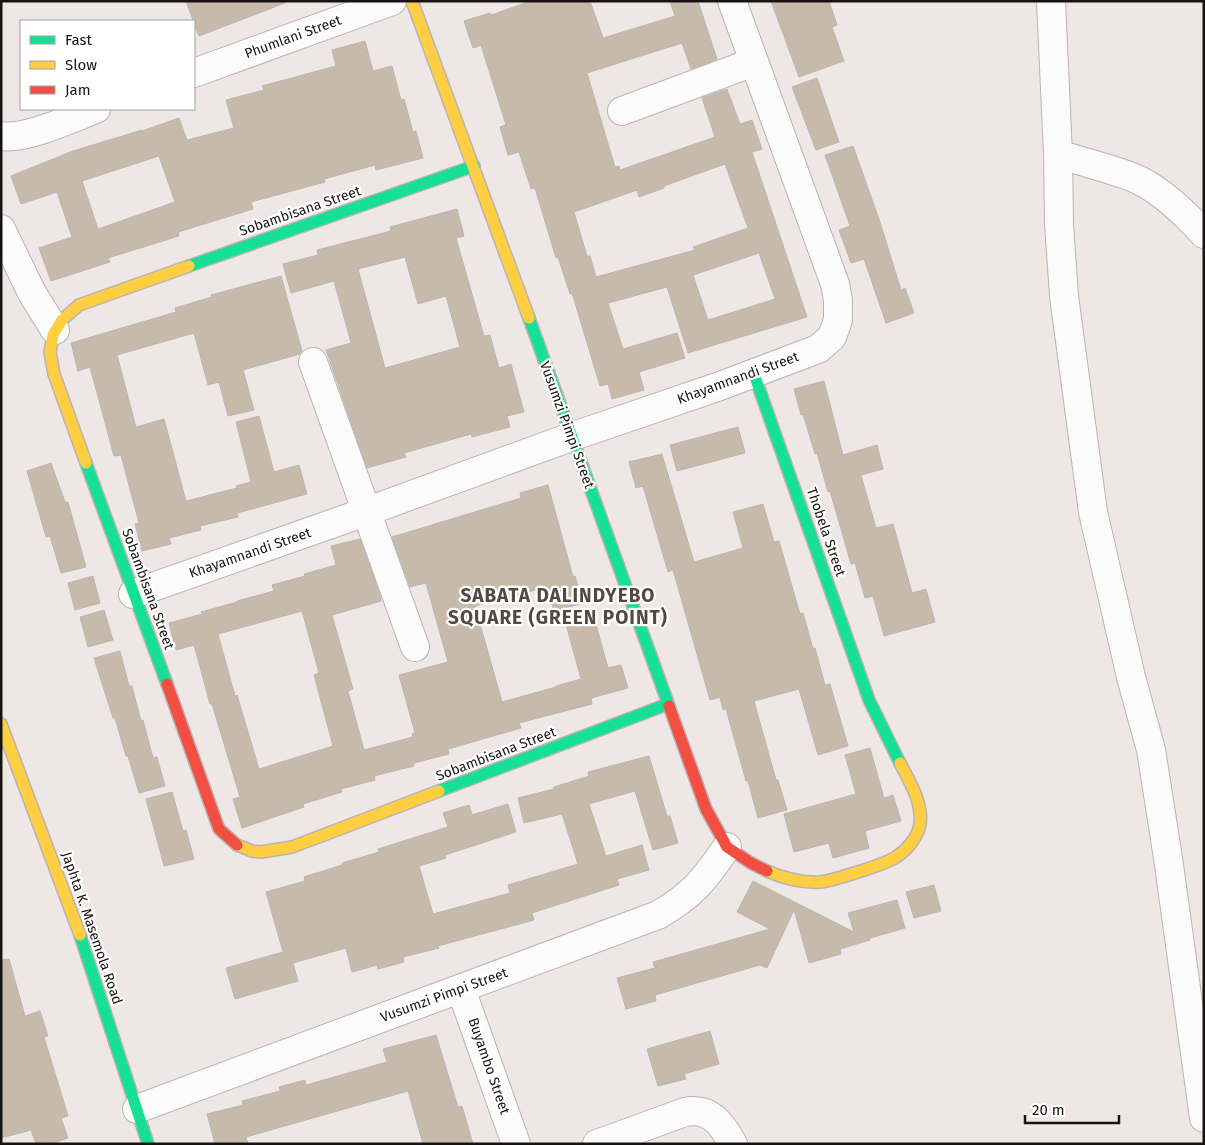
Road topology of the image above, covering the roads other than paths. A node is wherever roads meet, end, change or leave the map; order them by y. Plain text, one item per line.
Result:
1 (392, 1) edge
2 (412, 1) edge
3 (732, 1) edge
4 (1051, 1) edge
5 (754, 62) junction
6 (195, 73) edge
7 (93, 110) edge
8 (622, 111) dead end
9 (1, 136) edge
10 (1058, 154) junction
11 (474, 166) junction
12 (1, 228) edge
13 (1204, 234) edge
14 (55, 330) junction
15 (313, 362) dead end
16 (754, 374) junction
17 (571, 437) junction
18 (368, 512) junction
19 (133, 594) junction
20 (415, 647) dead end
21 (668, 704) junction
22 (1, 724) edge
23 (727, 847) junction
24 (895, 858) joint
25 (462, 989) junction
26 (137, 1109) junction
27 (1204, 1118) edge
28 (148, 1144) edge
29 (516, 1144) edge
30 (597, 1144) edge
31 (732, 1144) edge

1 - 6 street, Phumlani Street
2 - 11 street, Vusumzi Pimpi Street
3 - 5 street, Khayamnandi Street
4 - 10 street
5 - 8 street
5 - 16 street, Khayamnandi Street
7 - 9 street
10 - 13 street
10 - 27 street
11 - 14 street, Sobambisana Street
11 - 17 street, Vusumzi Pimpi Street
12 - 14 street
14 - 19 street, Sobambisana Street
15 - 18 street
16 - 17 street, Khayamnandi Street
16 - 24 street, Thobela Street
17 - 18 street, Khayamnandi Street
17 - 21 street, Vusumzi Pimpi Street
18 - 19 street, Khayamnandi Street
18 - 20 street
19 - 21 street, Sobambisana Street
21 - 23 street, Vusumzi Pimpi Street
22 - 26 street, Japhta K. Masemola Road
23 - 24 street, Vusumzi Pimpi Street
23 - 25 street, Vusumzi Pimpi Street
25 - 26 street, Vusumzi Pimpi Street
25 - 29 street, Buyambo Street
26 - 28 street, Japhta K. Masemola Road
30 - 31 street

